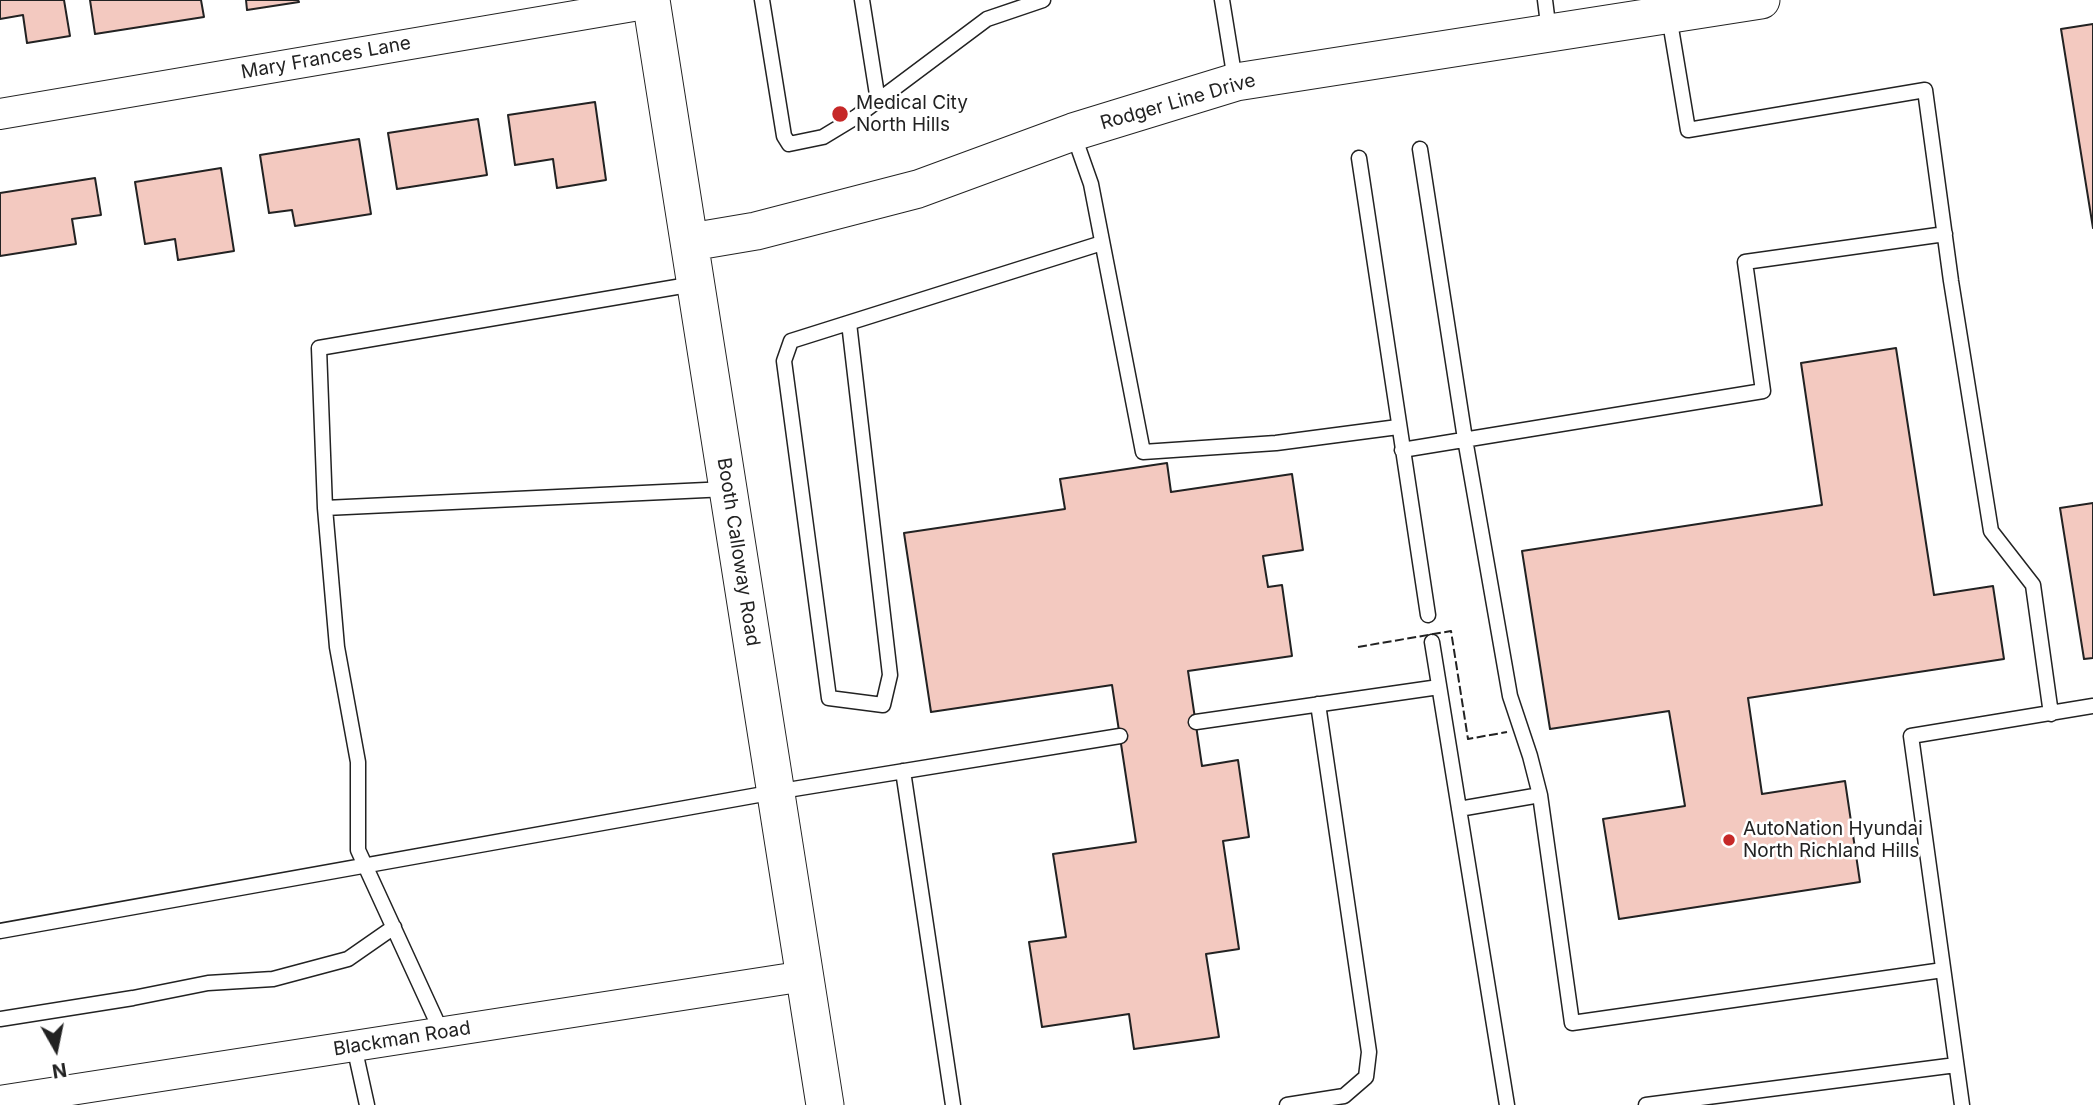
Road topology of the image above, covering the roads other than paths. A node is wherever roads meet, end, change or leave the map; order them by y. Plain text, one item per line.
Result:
1 (762, 0) edge
2 (862, 0) edge
3 (1043, 0) edge
4 (1222, 0) edge
5 (1761, 0) edge
6 (651, 1) edge
7 (1668, 14) junction
8 (1547, 17) edge
9 (1236, 82) junction
10 (878, 101) junction
11 (0, 114) edge
12 (1073, 132) junction
13 (1420, 149) dead end
14 (1359, 158) dead end
15 (1945, 234) junction
16 (691, 242) junction
17 (1102, 243) junction
18 (696, 284) junction
19 (849, 323) junction
20 (1398, 426) junction
21 (1465, 439) junction
22 (1402, 450) junction
23 (728, 489) junction
24 (326, 508) junction
25 (1428, 615) dead end
26 (1432, 642) dead end
27 (1439, 687) junction
28 (1318, 704) junction
29 (2093, 706) edge
30 (2050, 713) junction
31 (1196, 722) dead end
32 (1120, 736) dead end
33 (903, 771) junction
34 (775, 792) junction
35 (1540, 796) junction
36 (1459, 809) junction
37 (365, 866) junction
38 (394, 927) junction
39 (0, 931) edge
40 (1943, 970) junction
41 (805, 976) junction
42 (0, 1019) edge
43 (442, 1033) junction
44 (354, 1046) junction
45 (1956, 1065) junction
46 (0, 1101) edge
47 (367, 1105) edge
48 (825, 1105) edge
49 (953, 1105) edge
50 (1287, 1105) edge
51 (1507, 1105) edge
52 (1646, 1105) edge
53 (1962, 1105) edge

1 - 10 lane
2 - 10 lane
3 - 10 lane
4 - 9 lane
5 - 7 street, Rodger Line Drive
6 - 11 street, Mary Frances Lane
6 - 16 street, Booth Calloway Road
7 - 8 street, Rodger Line Drive
7 - 15 lane
8 - 9 street, Rodger Line Drive
9 - 12 street, Rodger Line Drive
12 - 16 street, Rodger Line Drive
12 - 17 lane
13 - 21 lane
14 - 20 lane
15 - 21 lane
15 - 30 lane
16 - 18 street, Booth Calloway Road
17 - 19 lane
17 - 20 lane
18 - 23 street, Booth Calloway Road
18 - 24 lane
19 - 19 lane
20 - 22 lane
21 - 22 lane
21 - 35 lane
22 - 25 lane
23 - 24 lane
23 - 34 street, Booth Calloway Road
24 - 37 lane
26 - 27 lane
27 - 28 lane
27 - 36 lane
28 - 31 lane
28 - 50 lane
29 - 30 lane
30 - 40 lane
32 - 33 lane
33 - 34 lane
33 - 49 lane
34 - 37 lane
34 - 41 street, Booth Calloway Road
35 - 36 lane
35 - 40 lane
36 - 51 lane
37 - 38 lane
37 - 39 lane
38 - 42 lane
38 - 43 lane
40 - 45 lane
41 - 43 street, Blackman Road
41 - 48 street, Booth Calloway Road
43 - 44 street, Blackman Road
44 - 46 street, Blackman Road
44 - 47 lane
45 - 52 lane
45 - 53 lane

